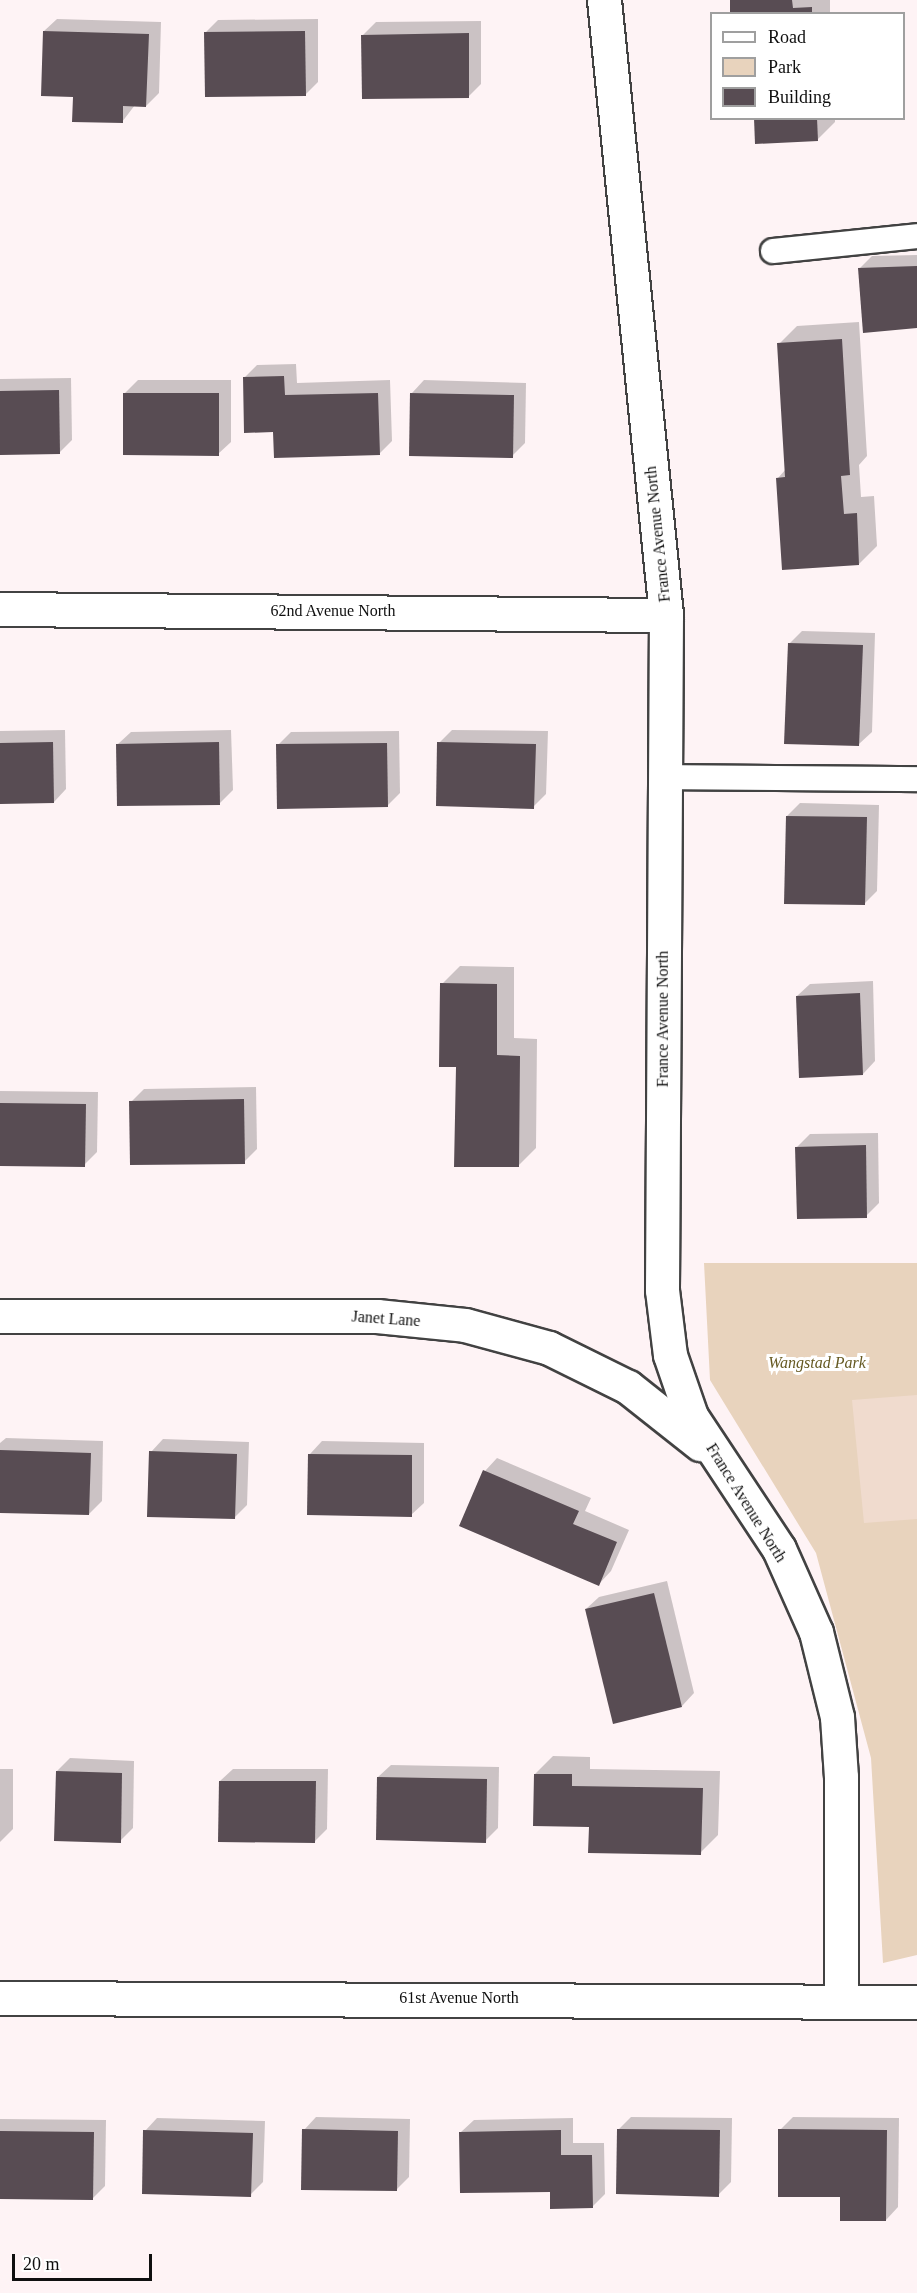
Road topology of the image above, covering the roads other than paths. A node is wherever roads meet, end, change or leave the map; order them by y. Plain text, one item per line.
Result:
1 (604, 0) edge
2 (917, 236) edge
3 (773, 251) dead end
4 (0, 609) edge
5 (666, 615) junction
6 (665, 777) junction
7 (917, 779) edge
8 (0, 1316) edge
9 (728, 1473) junction
10 (0, 1998) edge
11 (841, 2000) junction
12 (917, 2002) edge

1 - 5 street, France Avenue North
2 - 3 lane
4 - 5 street, 62nd Avenue North
5 - 6 street, France Avenue North
6 - 7 lane
6 - 9 street, France Avenue North
8 - 9 street, Janet Lane
9 - 11 street, France Avenue North
10 - 11 street, 61st Avenue North
11 - 12 street, 61st Avenue North

